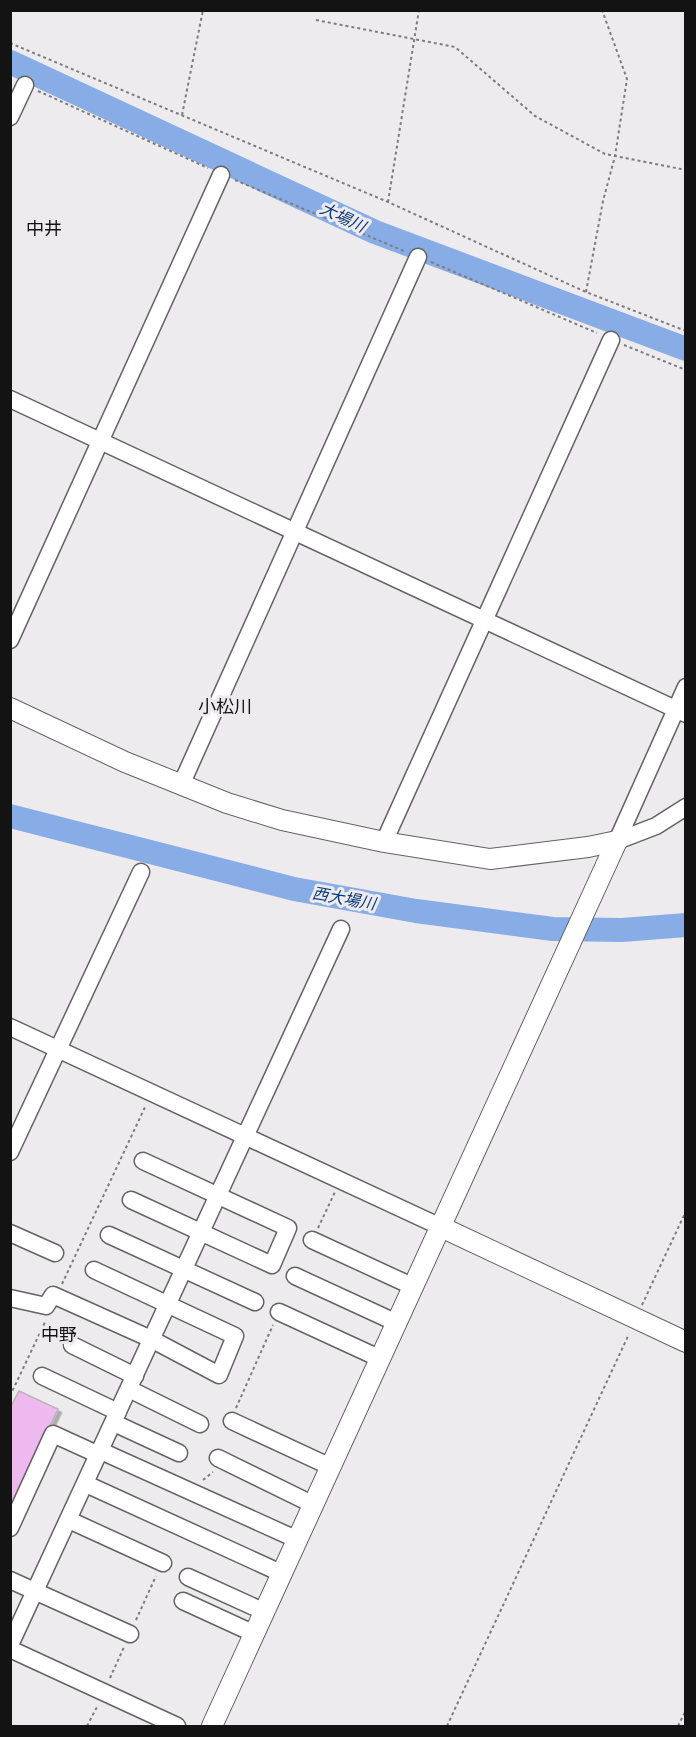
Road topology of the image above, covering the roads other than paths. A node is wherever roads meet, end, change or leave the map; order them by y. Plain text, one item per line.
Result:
1 (25, 85) road end
2 (10, 117) edge
3 (221, 175) road end
4 (418, 257) road end
5 (611, 339) road end
6 (10, 399) edge
7 (102, 441) junction
8 (296, 531) junction
9 (484, 621) junction
10 (10, 640) edge
11 (686, 687) edge
12 (10, 708) edge
13 (680, 712) edge
14 (181, 785) junction
15 (686, 807) edge
16 (618, 841) junction
17 (384, 842) junction
18 (141, 872) dead end
19 (341, 929) dead end
20 (10, 1027) edge
21 (59, 1049) junction
22 (246, 1136) junction
23 (11, 1148) edge
24 (143, 1161) dead end
25 (218, 1195) junction
26 (130, 1200) dead end
27 (441, 1227) junction
28 (201, 1232) junction
29 (10, 1233) edge
30 (109, 1235) dead end
31 (312, 1240) dead end
32 (55, 1253) dead end
33 (184, 1268) junction
34 (94, 1270) dead end
35 (295, 1276) dead end
36 (414, 1287) junction
37 (10, 1298) edge
38 (255, 1302) dead end
39 (167, 1304) junction
40 (279, 1312) dead end
41 (397, 1323) junction
42 (151, 1340) junction
43 (686, 1342) edge
44 (72, 1345) dead end
45 (381, 1359) junction
46 (42, 1376) dead end
47 (132, 1382) junction
48 (116, 1417) junction
49 (232, 1421) dead end
50 (200, 1424) dead end
51 (100, 1453) junction
52 (179, 1453) dead end
53 (218, 1458) dead end
54 (331, 1467) junction
55 (86, 1484) junction
56 (314, 1505) junction
57 (69, 1520) junction
58 (10, 1528) edge
59 (298, 1540) junction
60 (163, 1563) dead end
61 (283, 1574) junction
62 (188, 1577) dead end
63 (10, 1580) edge
64 (36, 1591) junction
65 (183, 1601) dead end
66 (265, 1612) junction
67 (130, 1634) dead end
68 (255, 1634) junction
69 (10, 1647) edge
70 (177, 1726) edge
71 (212, 1726) edge

1 - 2 street
3 - 7 street
4 - 8 street
5 - 9 street
6 - 7 street
7 - 8 street
7 - 10 street
8 - 9 street
8 - 14 street
9 - 13 street
9 - 17 street
11 - 13 street
12 - 14 street
13 - 16 street
14 - 17 street
15 - 16 street
16 - 17 street
16 - 27 street
18 - 21 street
19 - 22 street
20 - 21 street
21 - 22 street
21 - 23 street
22 - 25 street
22 - 27 street
24 - 25 street
25 - 28 street
25 - 28 street
26 - 28 street
27 - 36 street
27 - 43 street
28 - 33 street
29 - 32 street
30 - 33 street
31 - 36 street
33 - 38 street
33 - 39 street
34 - 39 street
35 - 41 street
36 - 41 street
37 - 42 street
39 - 42 street
39 - 42 street
40 - 45 street
41 - 45 street
42 - 47 street
44 - 47 street
45 - 54 street
46 - 48 street
47 - 48 street
47 - 50 street
48 - 51 street
48 - 52 street
49 - 54 street
51 - 55 street
51 - 58 street
51 - 59 street
53 - 56 street
54 - 56 street
55 - 57 street
55 - 61 street
56 - 59 street
57 - 60 street
57 - 64 street
59 - 61 street
61 - 66 street
62 - 66 street
63 - 64 street
64 - 67 street
64 - 69 street
65 - 68 street
66 - 68 street
68 - 71 street
69 - 70 street

